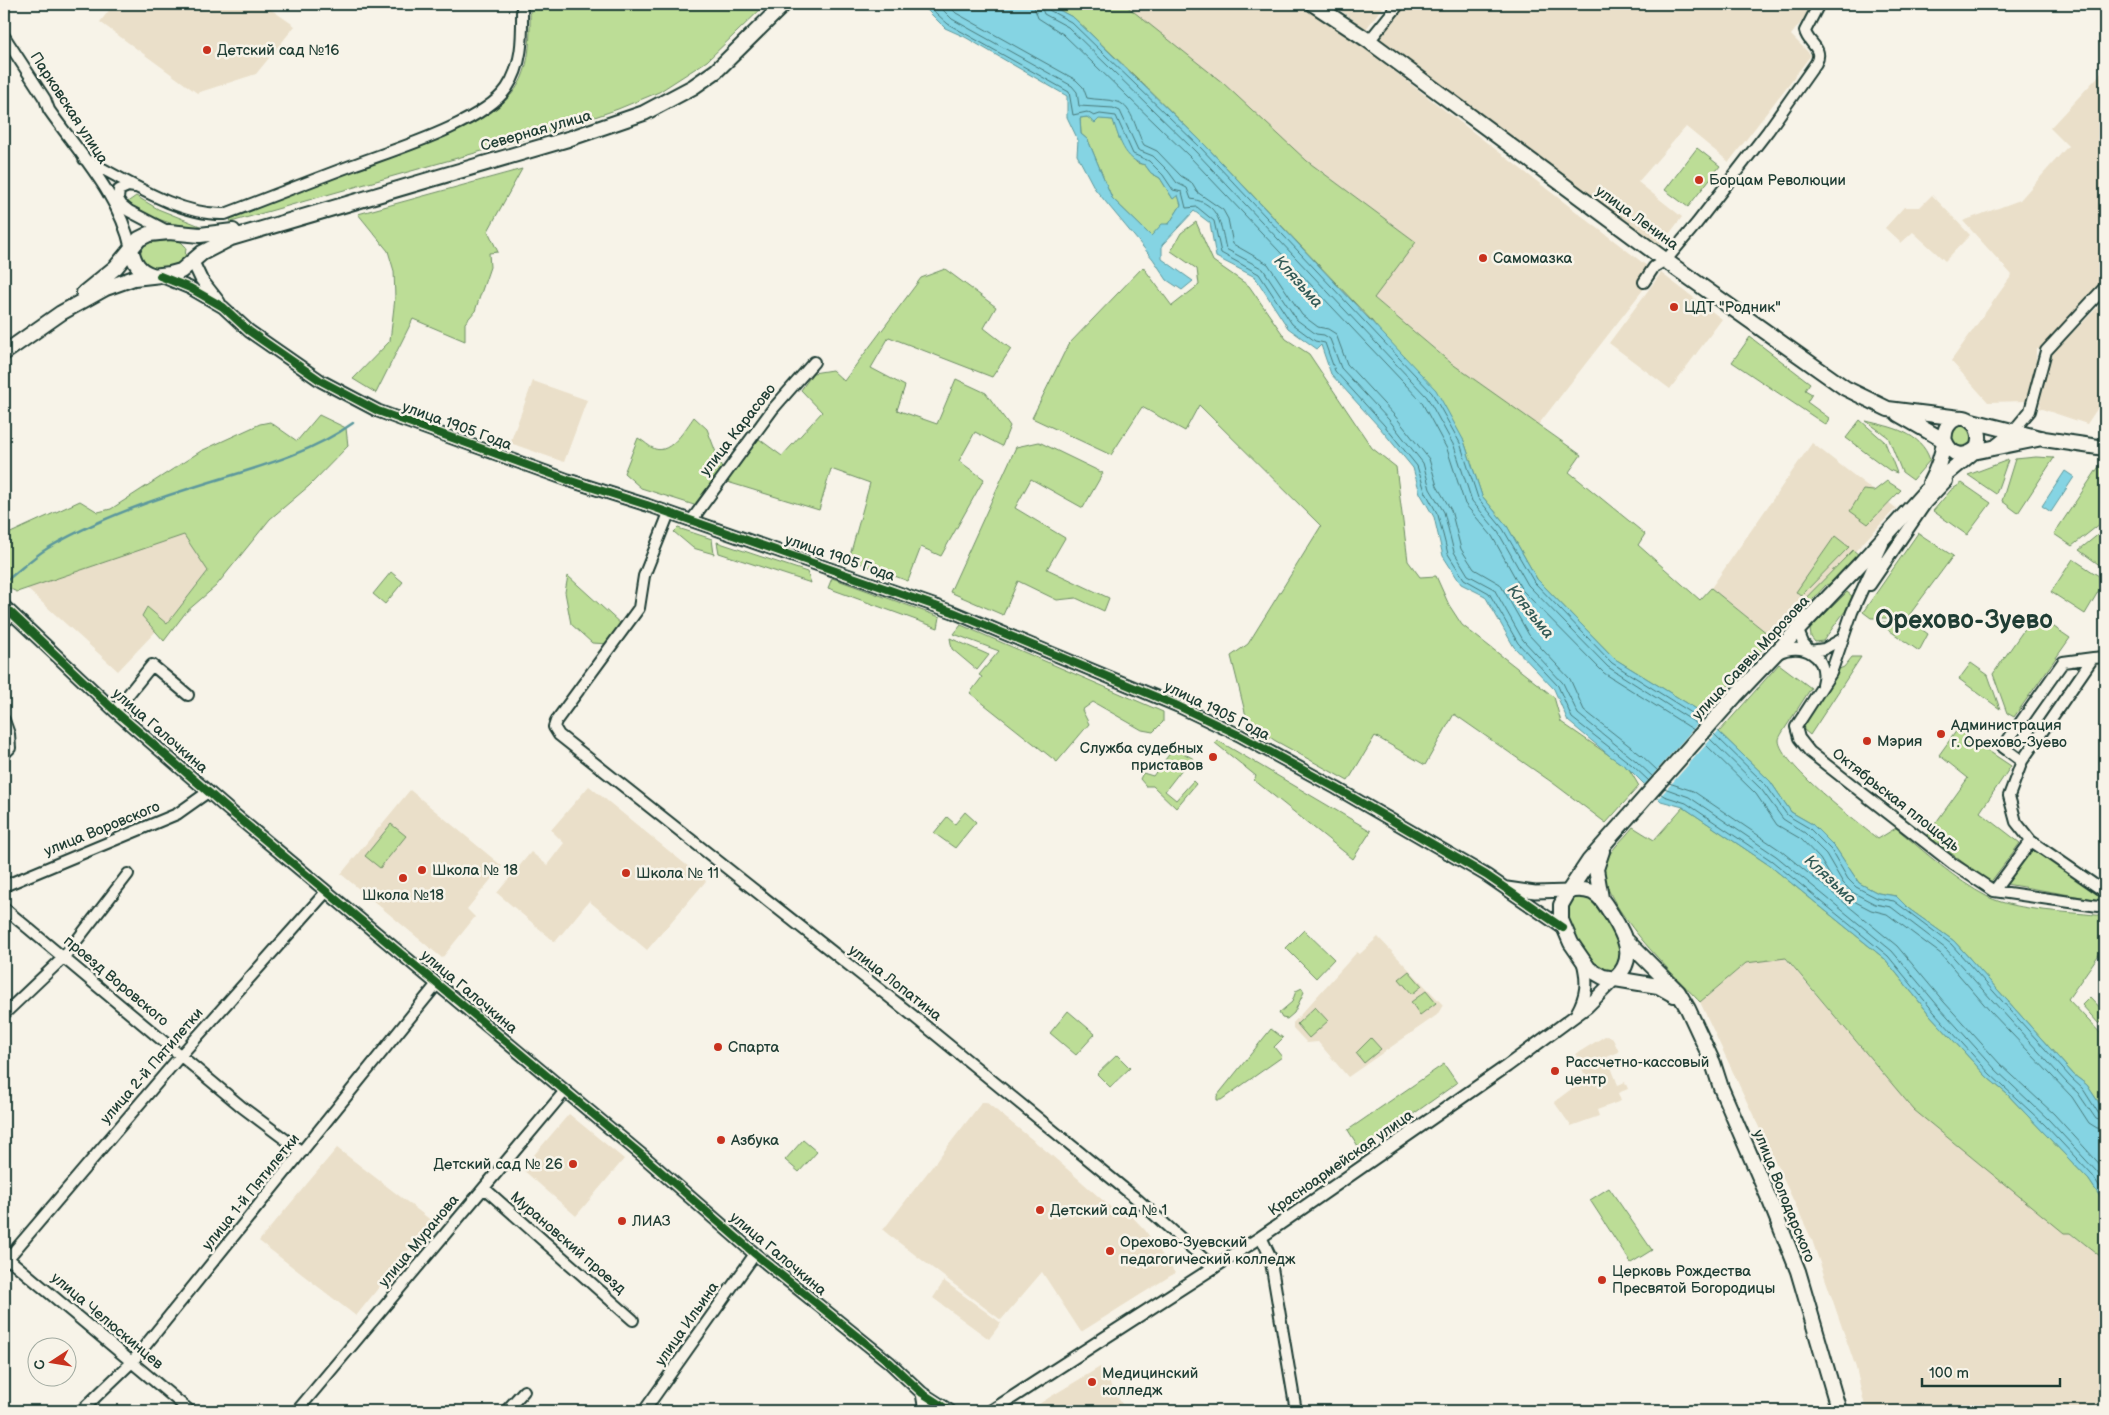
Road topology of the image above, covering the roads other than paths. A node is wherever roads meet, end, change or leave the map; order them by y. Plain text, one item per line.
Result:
1 (522, 4) edge
2 (784, 4) edge
3 (1313, 4) edge
4 (1399, 4) edge
5 (1819, 4) edge
6 (4, 36) edge
7 (1369, 41) junction
8 (84, 159) junction
9 (141, 188) junction
10 (109, 195) junction
11 (121, 204) junction
12 (264, 227) junction
13 (173, 232) junction
14 (212, 247) junction
15 (131, 249) junction
16 (1666, 260) junction
17 (193, 262) junction
18 (156, 275) junction
19 (201, 279) junction
20 (1644, 282) dead end
21 (2105, 287) edge
22 (223, 307) junction
23 (60, 313) junction
24 (4, 353) edge
25 (814, 362) dead end
26 (1888, 408) junction
27 (1966, 420) junction
28 (2014, 430) junction
29 (2042, 438) junction
30 (1944, 441) junction
31 (1992, 448) junction
32 (2105, 448) edge
33 (1972, 452) junction
34 (1929, 494) junction
35 (670, 513) junction
36 (691, 521) junction
37 (1886, 536) junction
38 (1859, 599) junction
39 (4, 606) edge
40 (8, 619) edge
41 (1798, 631) junction
42 (1842, 639) junction
43 (1810, 651) junction
44 (2105, 657) edge
45 (1771, 658) junction
46 (2093, 658) junction
47 (1819, 692) junction
48 (188, 695) dead end
49 (115, 711) junction
50 (4, 720) edge
51 (4, 754) edge
52 (2022, 761) junction
53 (208, 792) junction
54 (2031, 841) junction
55 (1603, 848) junction
56 (128, 874) dead end
57 (4, 886) edge
58 (1505, 887) junction
59 (1569, 891) junction
60 (326, 892) junction
61 (1994, 892) junction
62 (2105, 892) edge
63 (1601, 898) junction
64 (2105, 907) edge
65 (4, 908) edge
66 (1564, 928) junction
67 (1626, 940) junction
68 (64, 956) junction
69 (1583, 962) junction
70 (1616, 978) junction
71 (437, 984) junction
72 (1682, 1000) junction
73 (4, 1014) edge
74 (1576, 1014) junction
75 (181, 1054) junction
76 (565, 1091) junction
77 (302, 1152) junction
78 (484, 1188) junction
79 (1261, 1237) junction
80 (755, 1254) junction
81 (5, 1259) edge
82 (1214, 1268) junction
83 (633, 1320) dead end
84 (132, 1362) junction
85 (524, 1391) dead end
86 (922, 1393) junction
87 (81, 1411) edge
88 (190, 1411) edge
89 (297, 1411) edge
90 (506, 1411) edge
91 (644, 1411) edge
92 (924, 1411) edge
93 (950, 1411) edge
94 (991, 1411) edge
95 (1296, 1411) edge
96 (1839, 1411) edge

1 - 9 street, Северная улица
2 - 12 main road, Северная улица
3 - 7 main road, улица Ленина
4 - 7 street
5 - 16 street
6 - 8 street, Парковская улица
7 - 16 main road, улица Ленина
8 - 9 street, Северная улица
8 - 10 street, Парковская улица
9 - 11 street
10 - 11 street, Парковская улица
10 - 15 street, Парковская улица
11 - 13 street, Парковская улица
12 - 13 main road, Северная улица
12 - 14 main road, Северная улица
13 - 15 main road, Северная улица
13 - 17 main road
14 - 17 main road, Северная улица
14 - 19 street
15 - 18 main road
15 - 23 main road, Северная улица
16 - 20 street
16 - 26 main road, улица Ленина
17 - 18 main road, Северная улица
17 - 19 street, улица 1905 Года
18 - 22 street, улица 1905 Года
18 - 23 main road, Северная улица
19 - 22 street, улица 1905 Года
21 - 28 street
22 - 35 street, улица 1905 Года
23 - 24 main road, Северная улица
25 - 36 street, улица Карасово
26 - 27 main road, улица Ленина
26 - 30 main road
27 - 28 main road, улица Ленина
27 - 30 main road
27 - 33 main road
28 - 29 main road, улица Ленина
28 - 31 street
29 - 31 main road
29 - 32 main road, улица Ленина
30 - 33 main road
30 - 34 main road, улица Саввы Морозова
31 - 33 main road
31 - 34 street
33 - 34 main road, улица Саввы Морозова
34 - 37 main road, улица Саввы Морозова
34 - 38 street
35 - 36 street, улица 1905 Года
35 - 82 street, улица Лопатина
36 - 58 street, улица 1905 Года
37 - 38 street
37 - 41 main road, улица Саввы Морозова
38 - 42 street
39 - 40 street, улица Галочкина
40 - 49 street, улица Галочкина
41 - 43 street
41 - 45 main road, улица Саввы Морозова
42 - 43 street
42 - 47 street
43 - 45 street
43 - 47 street
44 - 46 street
45 - 55 main road, улица Саввы Морозова
46 - 52 street
46 - 52 street
47 - 61 street, Октябрьская площадь
48 - 49 street
49 - 53 street, улица Галочкина
50 - 51 street
52 - 54 street
53 - 57 street, улица Воровского
53 - 60 street, улица Галочкина
54 - 61 street
54 - 62 street
55 - 59 main road, улица Саввы Морозова
55 - 63 main road, улица Саввы Морозова
56 - 68 street
58 - 59 street
58 - 66 street, улица 1905 Года
59 - 63 main road
59 - 66 main road, улица Саввы Морозова
60 - 71 street, улица Галочкина
60 - 75 street, улица 2-й Пятилетки
61 - 64 street
63 - 67 main road, улица Володарского
65 - 68 street, проезд Воровского
66 - 69 main road
67 - 70 main road
67 - 72 main road, улица Володарского
68 - 73 street
68 - 75 street, проезд Воровского
69 - 70 main road
69 - 74 street
70 - 72 main road
70 - 74 street, Красноармейская улица
71 - 76 street, улица Галочкина
71 - 77 street, улица 1-й Пятилетки
72 - 96 main road, улица Володарского
74 - 79 street, Красноармейская улица
75 - 77 street, проезд Воровского
75 - 81 street, улица 2-й Пятилетки
76 - 78 street, улица Муранова
76 - 80 street, улица Галочкина
77 - 84 street, улица 1-й Пятилетки
78 - 83 street, Мурановский проезд
78 - 89 street, улица Муранова
79 - 82 street, Красноармейская улица
79 - 95 street
80 - 86 street, улица Галочкина
80 - 91 street, улица Ильина
81 - 84 street, улица Челюскинцев
82 - 94 street, Красноармейская улица
84 - 87 street, улица 1-й Пятилетки
84 - 88 street, улица Челюскинцев
85 - 90 street
86 - 92 street
86 - 93 street, улица Галочкина

